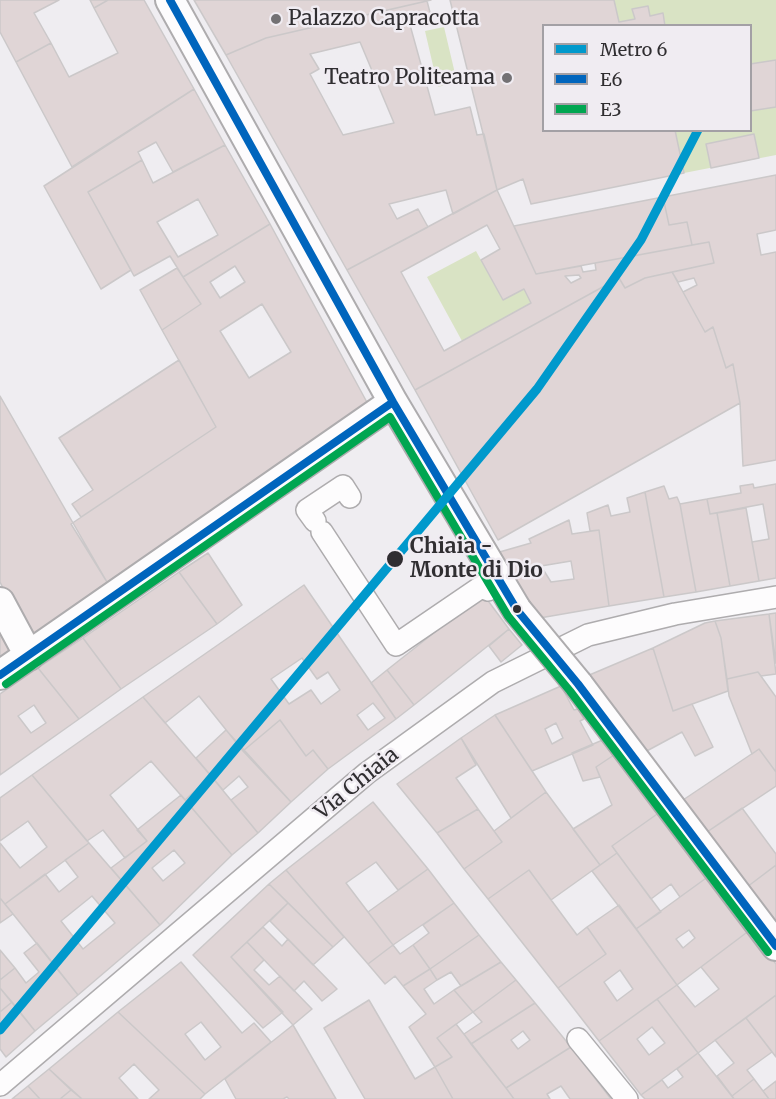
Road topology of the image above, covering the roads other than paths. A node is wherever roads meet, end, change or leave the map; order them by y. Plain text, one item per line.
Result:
1 (170, 0) edge
2 (393, 402) junction
3 (350, 497) dead end
4 (488, 591) dead end
5 (776, 597) edge
6 (0, 602) edge
7 (29, 656) junction
8 (0, 675) edge
9 (776, 946) edge
10 (578, 1039) dead end
11 (0, 1085) edge
12 (627, 1099) edge

1 - 2 street
2 - 7 street
2 - 9 street, bridge
3 - 4 street
5 - 11 street, Via Chiaia
6 - 7 street
7 - 8 street
10 - 12 street

